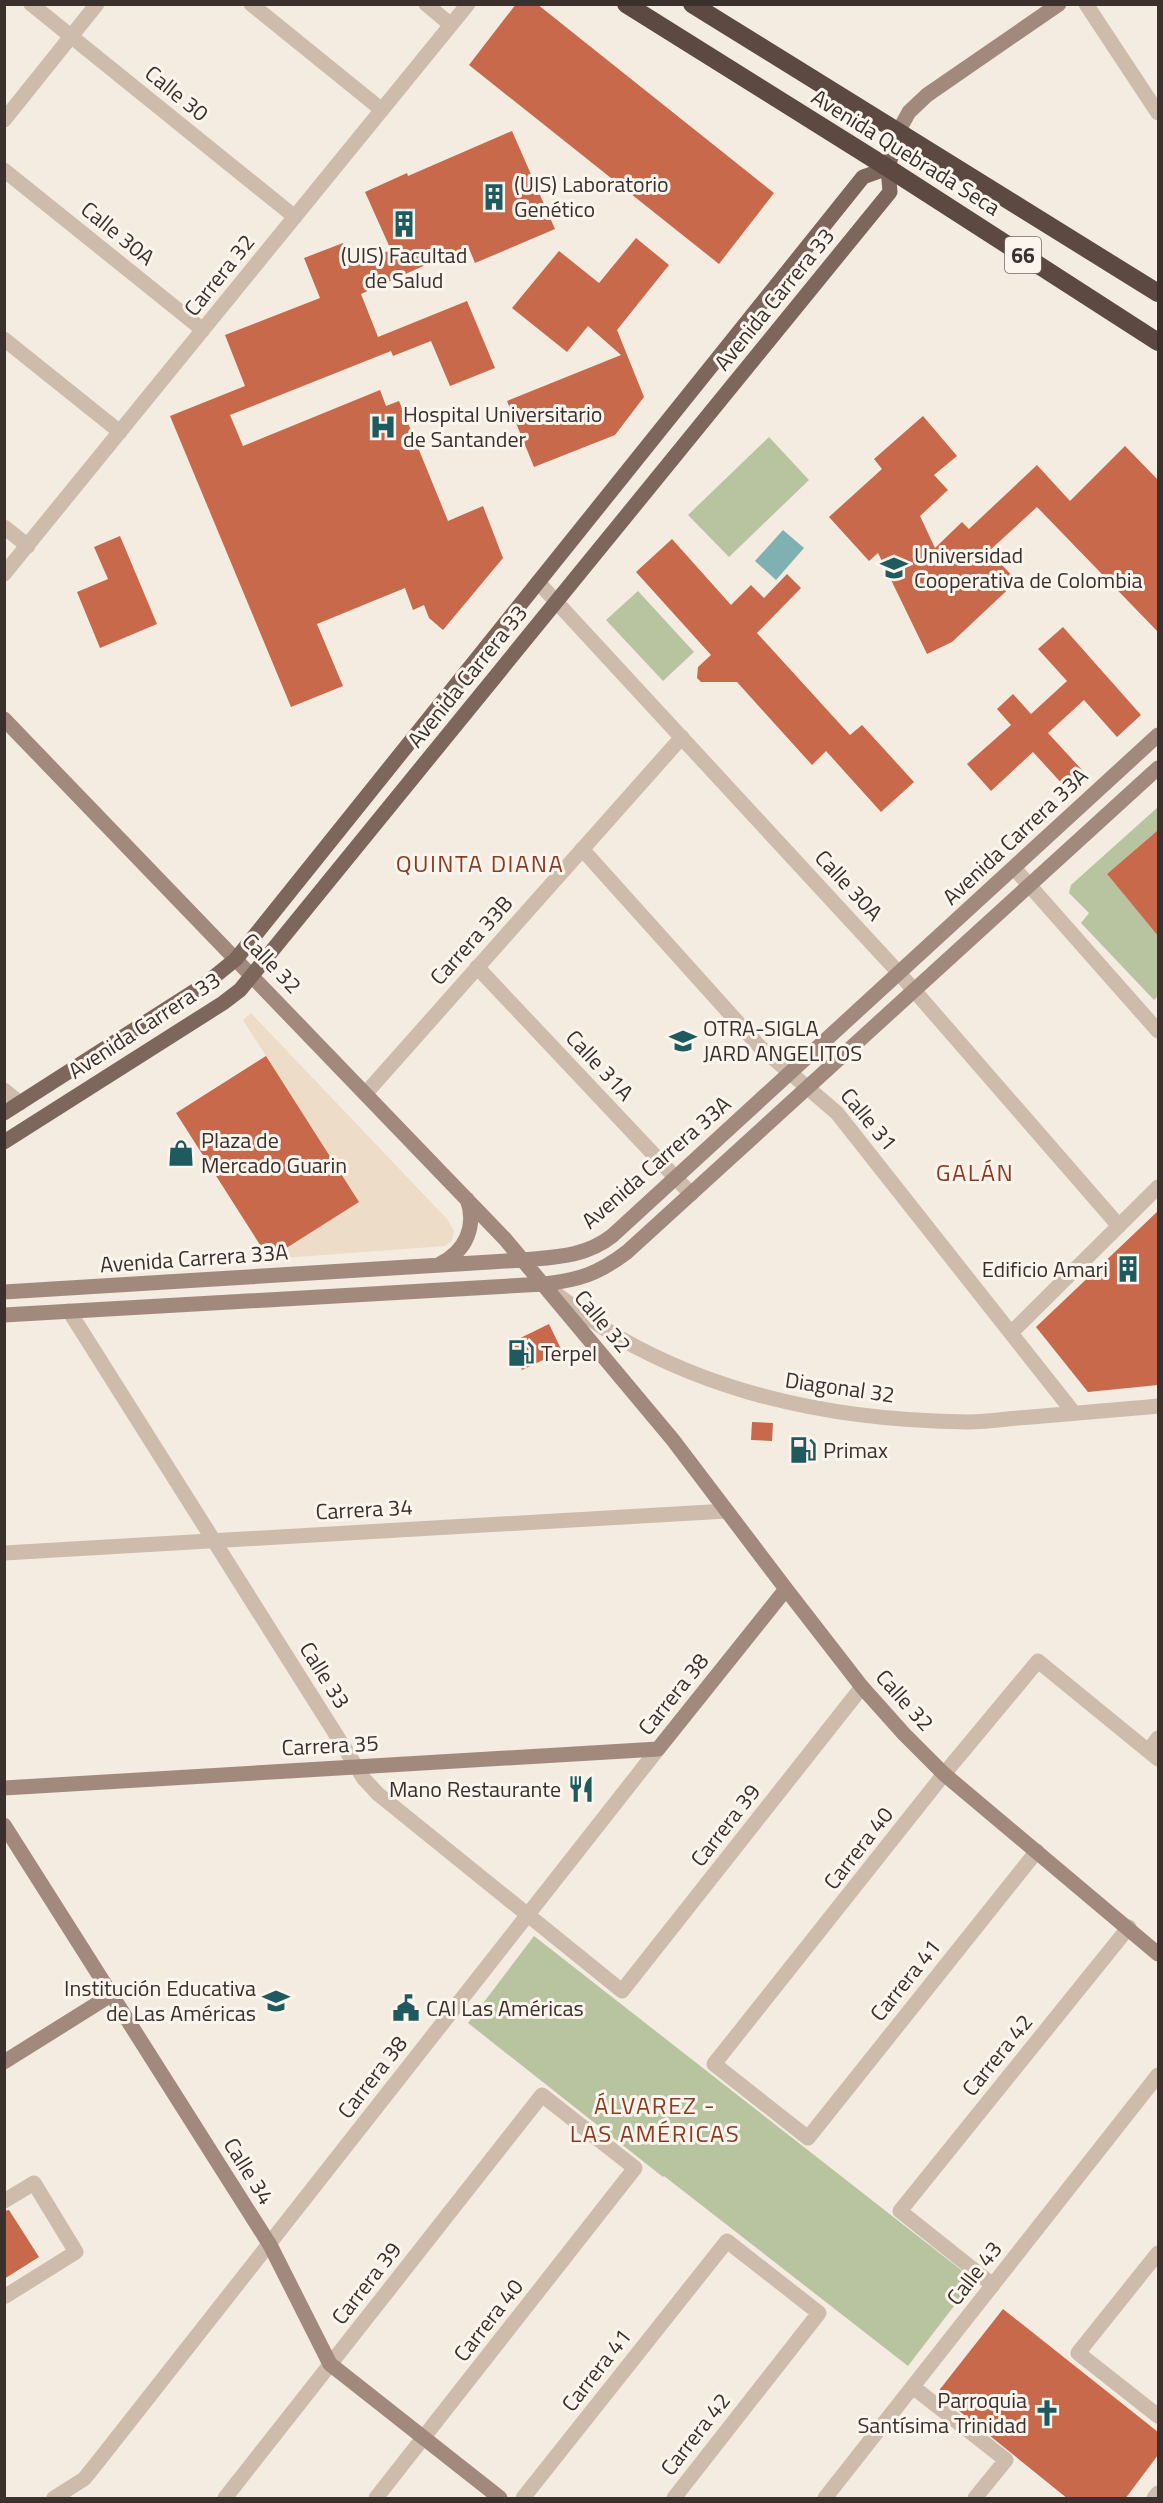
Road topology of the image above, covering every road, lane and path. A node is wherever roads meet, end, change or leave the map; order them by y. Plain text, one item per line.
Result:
1 (31, 4) edge
2 (97, 4) edge
3 (251, 4) edge
4 (426, 4) edge
5 (468, 4) edge
6 (626, 4) edge
7 (692, 4) edge
8 (1059, 4) edge
9 (1086, 4) edge
10 (451, 25) junction
11 (71, 37) junction
12 (382, 110) junction
13 (1158, 114) edge
14 (4, 120) edge
15 (898, 132) junction
16 (888, 168) junction
17 (4, 170) edge
18 (295, 217) junction
19 (1158, 293) edge
20 (203, 330) junction
21 (4, 339) edge
22 (1158, 342) edge
23 (120, 432) junction
24 (4, 527) edge
25 (28, 546) junction
26 (4, 574) edge
27 (538, 582) junction
28 (556, 601) junction
29 (4, 719) edge
30 (1158, 735) edge
31 (682, 737) junction
32 (1135, 757) junction
33 (1155, 771) edge
34 (582, 849) junction
35 (1014, 868) junction
36 (1029, 886) junction
37 (236, 959) junction
38 (477, 967) junction
39 (899, 973) junction
40 (252, 975) junction
41 (914, 990) junction
42 (1158, 1031) edge
43 (790, 1073) junction
44 (808, 1087) junction
45 (4, 1090) edge
46 (366, 1093) junction
47 (20, 1103) junction
48 (4, 1113) edge
49 (4, 1143) edge
50 (676, 1178) junction
51 (1158, 1187) edge
52 (691, 1194) junction
53 (466, 1196) junction
54 (1119, 1227) junction
55 (523, 1260) junction
56 (437, 1265) junction
57 (544, 1284) junction
58 (82, 1288) junction
59 (4, 1292) edge
60 (69, 1311) junction
61 (4, 1315) edge
62 (1011, 1334) junction
63 (1158, 1406) edge
64 (1074, 1413) junction
65 (727, 1511) junction
66 (214, 1540) junction
67 (4, 1553) edge
68 (786, 1590) junction
69 (862, 1687) junction
70 (658, 1749) junction
71 (1155, 1749) edge
72 (356, 1766) junction
73 (944, 1774) junction
74 (4, 1788) edge
75 (4, 1825) edge
76 (1037, 1851) junction
77 (527, 1915) junction
78 (1129, 1927) junction
79 (1158, 1954) edge
80 (622, 1991) joint
81 (111, 1995) junction
82 (4, 2062) edge
83 (1158, 2075) edge
84 (542, 2095) joint
85 (807, 2138) joint
86 (4, 2201) edge
87 (727, 2241) joint
88 (270, 2245) junction
89 (1158, 2253) edge
90 (993, 2285) junction
91 (4, 2297) edge
92 (330, 2364) junction
93 (913, 2387) junction
94 (1158, 2416) edge
95 (423, 2438) junction
96 (1158, 2493) edge
97 (54, 2499) edge
98 (225, 2499) edge
99 (376, 2499) edge
100 (500, 2499) edge
101 (523, 2499) edge
102 (674, 2499) edge
103 (825, 2499) edge
104 (975, 2499) edge
105 (1154, 2499) edge

1 - 11 street, Calle 30
2 - 11 street
3 - 12 street
4 - 10 street
5 - 10 street, Carrera 32
6 - 16 highway, Avenida Quebrada Seca / 66
7 - 15 highway, Avenida Quebrada Seca / 66
8 - 15 street
9 - 13 street
10 - 12 street, Carrera 32
11 - 14 street
11 - 18 street, Calle 30
12 - 18 street, Carrera 32
15 - 16 main road, Avenida Carrera 33
15 - 19 highway, Avenida Quebrada Seca / 66
16 - 22 highway, Avenida Quebrada Seca / 66
16 - 27 main road, Avenida Carrera 33
16 - 28 main road, Avenida Carrera 33
17 - 20 street, Calle 30A
18 - 20 street, Carrera 32
20 - 23 street, Carrera 32
21 - 23 street
23 - 25 street, Carrera 32
24 - 25 street
25 - 26 street, Carrera 32
27 - 28 street, Calle 30A
27 - 37 main road, Avenida Carrera 33
28 - 31 street, Calle 30A
28 - 40 main road, Avenida Carrera 33
29 - 37 street, Calle 32
30 - 32 street, Avenida Carrera 33A
31 - 34 street, Carrera 33B
31 - 39 street, Calle 30A
32 - 33 street
32 - 35 street, Avenida Carrera 33A
33 - 36 street, Avenida Carrera 33A
34 - 38 street, Carrera 33B
34 - 43 street, Calle 31
35 - 36 street
35 - 39 street, Avenida Carrera 33A
36 - 41 street, Avenida Carrera 33A
36 - 42 street
37 - 40 street, Calle 32
37 - 47 main road, Avenida Carrera 33
38 - 46 street, Carrera 33B
38 - 50 street, Calle 31A
39 - 41 street, Calle 30A
39 - 43 street, Avenida Carrera 33A
40 - 46 street, Calle 32
40 - 49 main road, Avenida Carrera 33
41 - 44 street, Avenida Carrera 33A
41 - 54 street, Calle 30A
43 - 44 street, Calle 31
43 - 50 street, Avenida Carrera 33A
44 - 52 street, Avenida Carrera 33A
44 - 62 street, Calle 31
45 - 47 street
46 - 53 street, Calle 32
47 - 48 main road, Avenida Carrera 33
50 - 52 street, Calle 31A
50 - 55 street, Avenida Carrera 33A
51 - 54 street
52 - 57 street, Avenida Carrera 33A
53 - 55 street, Calle 32
53 - 56 street
54 - 62 street
55 - 56 street, Avenida Carrera 33A
55 - 57 street, Calle 32
56 - 58 street, Avenida Carrera 33A
57 - 60 street, Avenida Carrera 33A
57 - 64 street, Diagonal 32
57 - 65 street, Calle 32
58 - 59 street, Avenida Carrera 33A
58 - 60 street
60 - 61 street, Avenida Carrera 33A
60 - 66 street, Calle 33
62 - 64 street, Calle 31
63 - 64 street, Diagonal 32
65 - 66 street, Carrera 34
65 - 68 street, Calle 32
66 - 67 street, Carrera 34
66 - 72 street, Calle 33
68 - 69 street, Calle 32
68 - 70 street, Carrera 38
69 - 73 street, Calle 32
69 - 80 street, Carrera 39
70 - 72 street, Carrera 35
70 - 77 street, Carrera 38
71 - 73 street, Carrera 40
72 - 74 street, Carrera 35
72 - 77 street, Calle 33
73 - 76 street, Calle 32
73 - 85 street, Carrera 40
75 - 81 street, Calle 34
76 - 78 street, Calle 32
76 - 85 street, Carrera 41
77 - 80 street, Calle 33
77 - 88 street, Carrera 38
78 - 79 street, Calle 32
78 - 90 street, Carrera 42
81 - 82 street
81 - 88 street, Calle 34
83 - 90 street, Calle 43
84 - 92 street, Carrera 39
84 - 95 street, Carrera 40
86 - 91 street
87 - 101 street, Carrera 41
87 - 102 street, Carrera 42
88 - 92 street, Calle 34
88 - 97 street, Carrera 38
89 - 94 street
90 - 93 street, Calle 43
92 - 95 street, Calle 34
92 - 98 street, Carrera 39
93 - 103 street, Calle 43
93 - 104 street
95 - 99 street, Carrera 40
95 - 100 street, Calle 34
96 - 105 street

